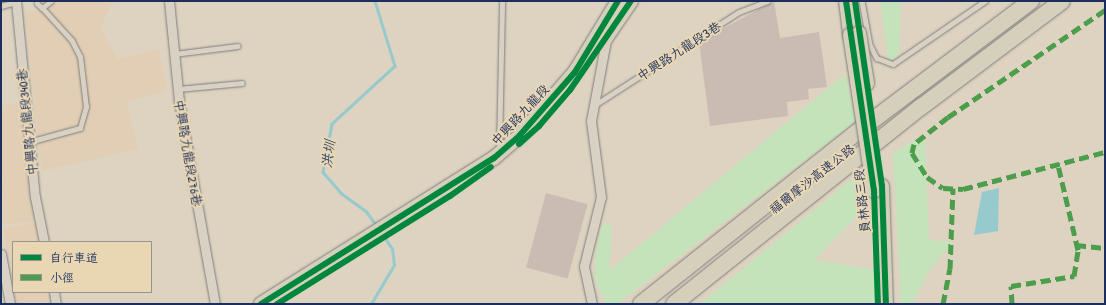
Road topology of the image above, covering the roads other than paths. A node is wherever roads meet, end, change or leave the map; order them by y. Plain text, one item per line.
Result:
1 (51, 1) edge
2 (169, 1) edge
3 (502, 1) edge
4 (610, 1) edge
5 (618, 1) edge
6 (631, 1) edge
7 (767, 1) edge
8 (846, 1) edge
9 (855, 1) edge
10 (862, 1) edge
11 (985, 1) edge
12 (1031, 1) edge
13 (1062, 1) edge
14 (16, 2) edge
15 (37, 2) dead end
16 (1, 6) edge
17 (42, 8) junction
18 (607, 26) junction
19 (855, 34) junction
20 (237, 46) dead end
21 (174, 54) junction
22 (242, 83) dead end
23 (178, 89) junction
24 (594, 106) junction
25 (29, 142) junction
26 (499, 157) junction
27 (878, 188) junction
28 (371, 240) junction
29 (44, 241) edge
30 (1, 254) edge
31 (54, 293) edge
32 (10, 304) edge
33 (56, 304) edge
34 (215, 304) edge
35 (261, 304) edge
36 (277, 304) edge
37 (592, 304) edge
38 (641, 304) edge
39 (674, 304) edge
40 (878, 304) edge
41 (886, 304) edge

1 - 17 lane
2 - 21 street, 中興路九龍段276巷
3 - 26 lane
4 - 18 street
5 - 18 main road, 中興路九龍段
6 - 18 main road, 中興路九龍段
7 - 24 lane, 中興路九龍段3巷
8 - 19 main road, 員林路三段
9 - 19 main road, 員林路三段
10 - 11 lane
12 - 38 highway, 福爾摩沙高速公路
13 - 39 highway, 福爾摩沙高速公路
14 - 16 lane
14 - 25 street, 中興路九龍段340巷
15 - 17 lane
17 - 25 lane
18 - 24 street
18 - 26 main road, 中興路九龍段
18 - 26 main road, 中興路九龍段
19 - 27 main road, 員林路三段, bridge
20 - 21 lane
21 - 23 street, 中興路九龍段276巷
22 - 23 lane
23 - 34 street, 中興路九龍段276巷
24 - 37 street
25 - 29 street, 中興路九龍段340巷
26 - 28 main road, 中興路九龍段
27 - 40 main road, 員林路三段
27 - 41 main road, 員林路三段
28 - 35 main road
28 - 36 main road
30 - 32 street
31 - 33 street

